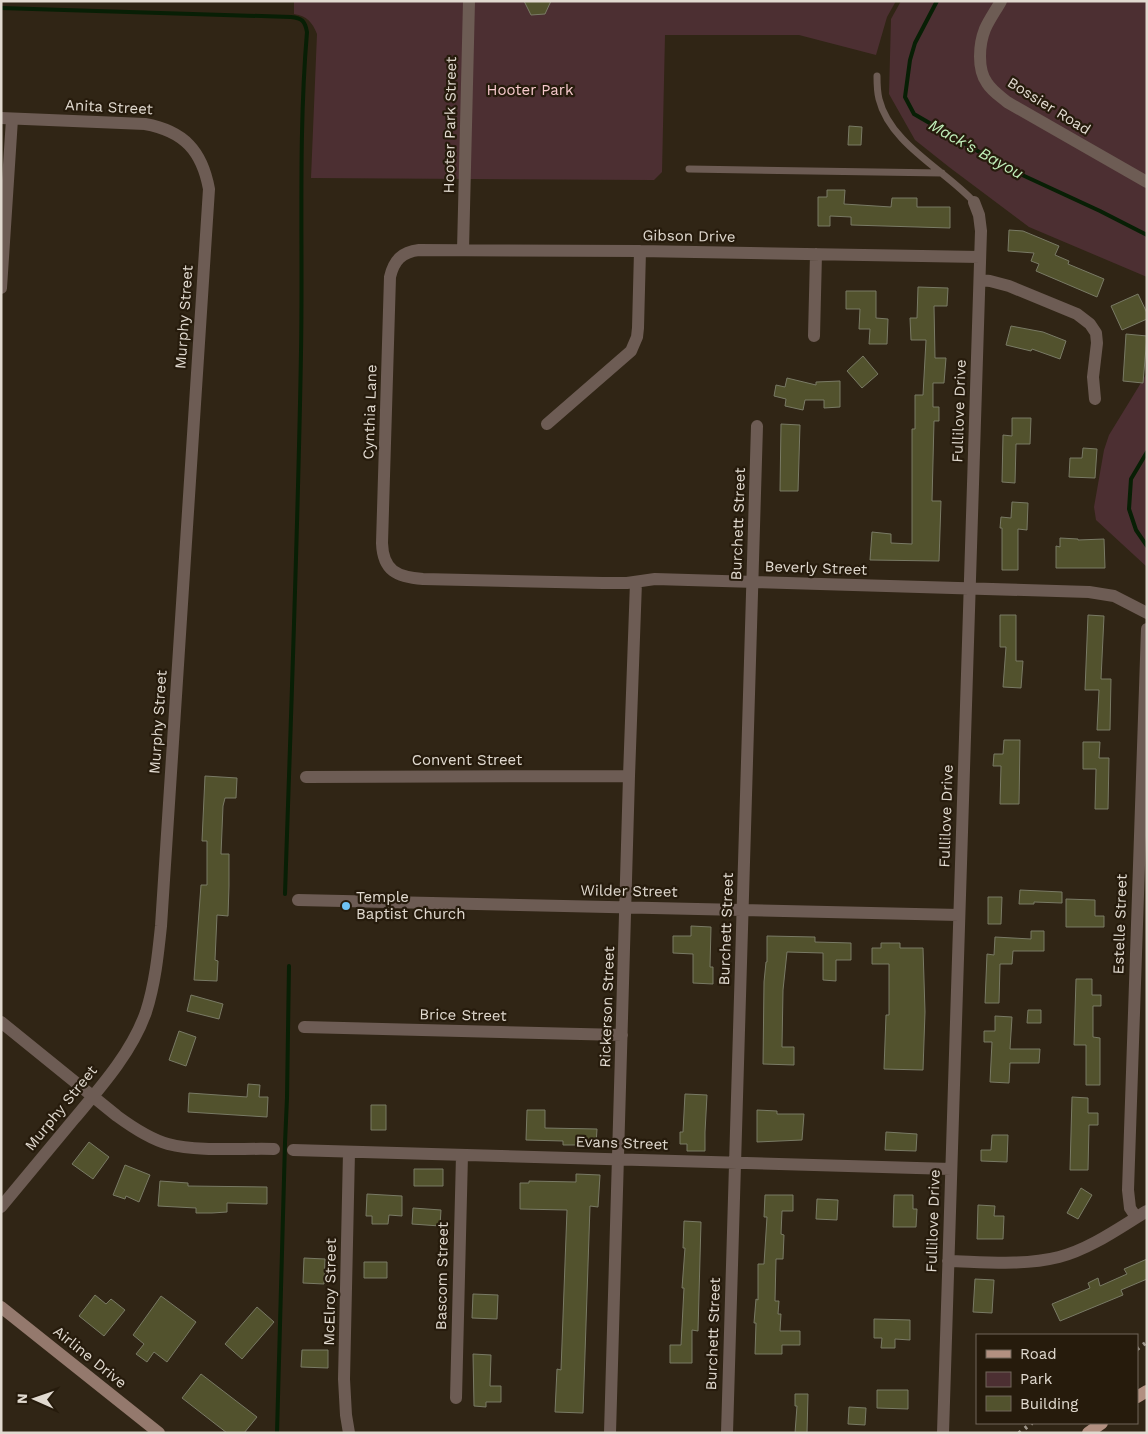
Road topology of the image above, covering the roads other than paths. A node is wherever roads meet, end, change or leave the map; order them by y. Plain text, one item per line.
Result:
1 (469, 1) edge
2 (1001, 1) edge
3 (877, 76) dead end
4 (7, 119) edge
5 (689, 169) dead end
6 (942, 174) junction
7 (1147, 182) edge
8 (209, 189) joint
9 (974, 202) joint
10 (463, 250) junction
11 (640, 251) junction
12 (816, 254) junction
13 (400, 257) joint
14 (980, 257) junction
15 (980, 280) junction
16 (1, 288) edge
17 (814, 336) dead end
18 (1095, 399) dead end
19 (548, 424) dead end
20 (758, 426) dead end
21 (391, 569) joint
22 (636, 582) junction
23 (753, 582) junction
24 (969, 589) junction
25 (1147, 613) edge
26 (1147, 629) edge
27 (629, 776) junction
28 (306, 777) dead end
29 (298, 900) dead end
30 (626, 907) junction
31 (743, 910) junction
32 (959, 915) junction
33 (1, 1022) edge
34 (304, 1027) dead end
35 (622, 1035) junction
36 (94, 1096) junction
37 (274, 1149) dead end
38 (293, 1150) dead end
39 (349, 1152) junction
40 (462, 1155) junction
41 (618, 1160) junction
42 (734, 1163) junction
43 (951, 1169) junction
44 (3, 1200) edge
45 (1141, 1214) edge
46 (948, 1261) junction
47 (1, 1307) edge
48 (456, 1398) dead end
49 (1101, 1424) edge
50 (159, 1433) edge
51 (349, 1433) edge
52 (610, 1433) edge
53 (727, 1433) edge
54 (943, 1433) edge
55 (1088, 1433) edge

1 - 10 street, Hooter Park Street
2 - 7 street, Bossier Road
3 - 6 lane
4 - 8 street, Anita Street
4 - 16 street
5 - 6 lane
6 - 9 lane
8 - 36 street, Murphy Street
9 - 14 street, Fullilove Drive
10 - 11 street, Gibson Drive
10 - 13 street, Gibson Drive
11 - 12 street, Gibson Drive
11 - 19 street
12 - 14 street, Gibson Drive
12 - 17 street
13 - 21 street, Cynthia Lane
14 - 15 street, Fullilove Drive
15 - 18 street
15 - 24 street, Fullilove Drive
20 - 23 street, Burchett Street
21 - 22 street, Beverly Street
22 - 23 street, Beverly Street
22 - 27 street, Rickerson Street
23 - 24 street, Beverly Street
23 - 31 street, Burchett Street
24 - 25 street, Beverly Street
24 - 32 street, Fullilove Drive
26 - 45 street, Estelle Street
27 - 28 street, Convent Street
27 - 30 street, Rickerson Street
29 - 30 street, Wilder Street
30 - 31 street, Wilder Street
30 - 35 street, Rickerson Street
31 - 32 street, Wilder Street
31 - 42 street, Burchett Street
32 - 43 street, Fullilove Drive
33 - 36 street
34 - 35 street, Brice Street
35 - 41 street, Rickerson Street
36 - 37 street
36 - 44 street, Murphy Street
38 - 39 street, Evans Street
39 - 40 street, Evans Street
39 - 51 street, McElroy Street
40 - 41 street, Evans Street
40 - 48 street, Bascom Street
41 - 42 street, Evans Street
41 - 52 street, Rickerson Street
42 - 43 street, Evans Street
42 - 53 street, Burchett Street
43 - 46 street, Fullilove Drive
45 - 46 street
46 - 54 street, Fullilove Drive
47 - 50 main road, Airline Drive
49 - 55 main road

